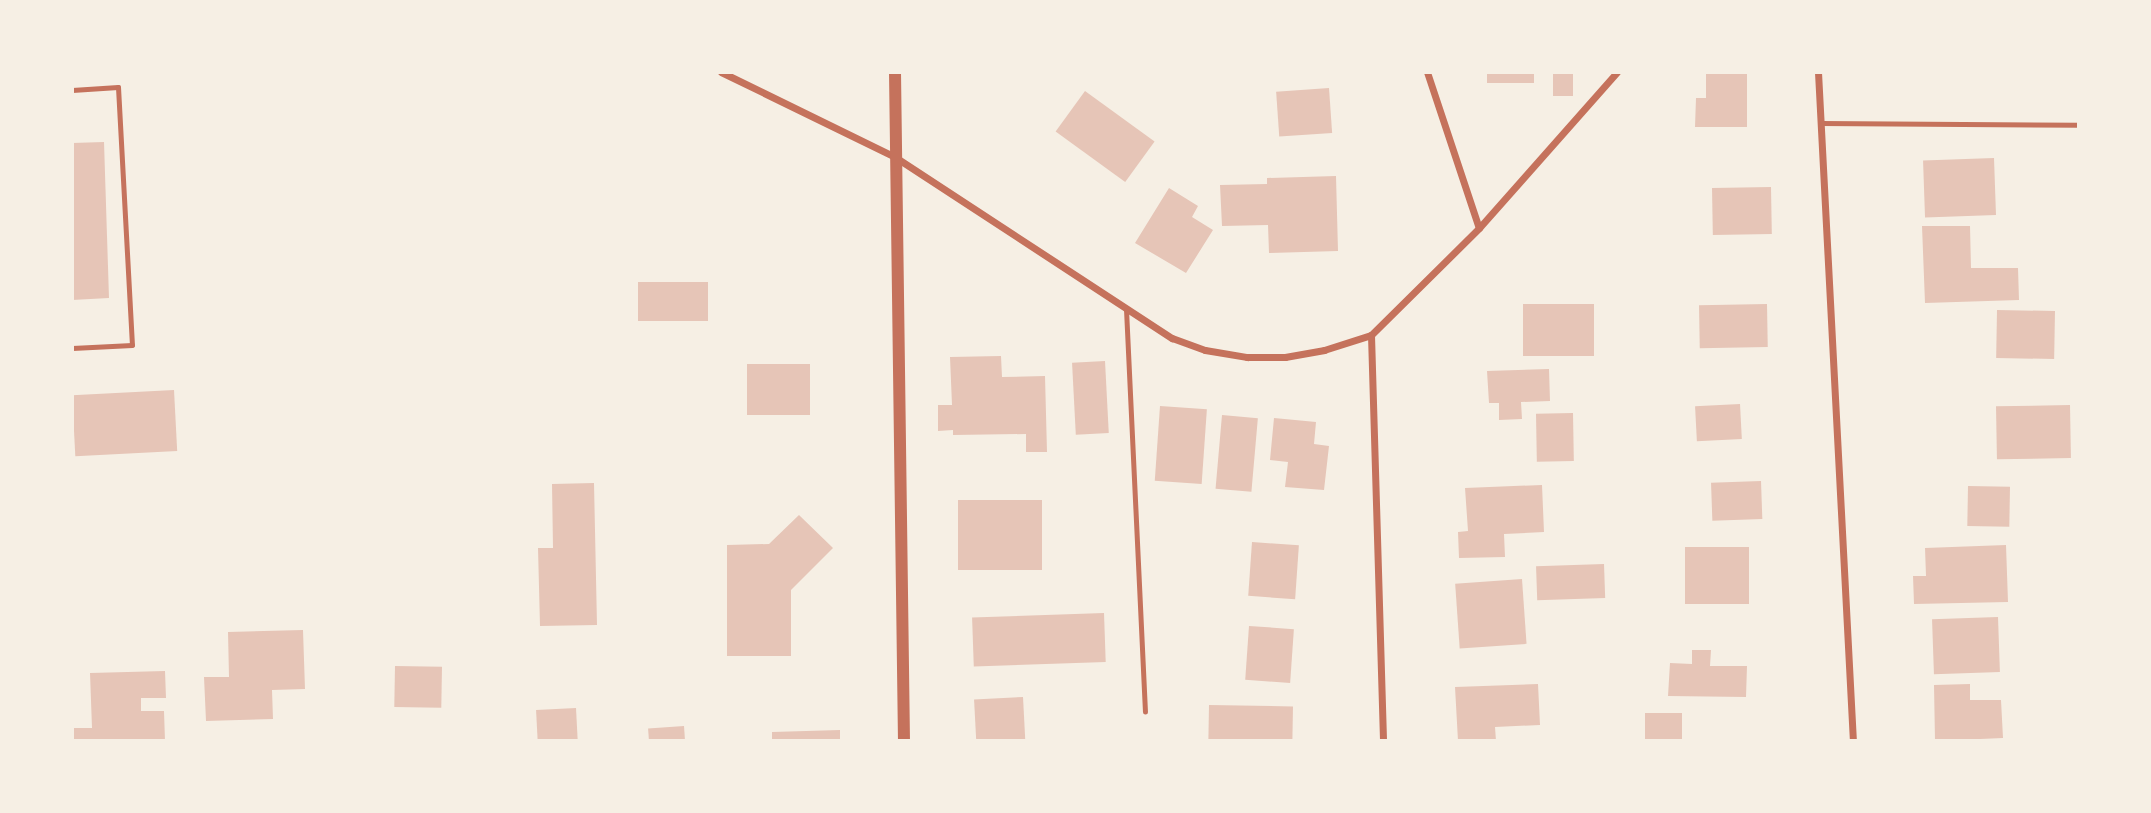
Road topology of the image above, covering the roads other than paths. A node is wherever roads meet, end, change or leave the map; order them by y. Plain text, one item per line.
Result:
1 (721, 72) edge
2 (895, 72) edge
3 (1427, 72) edge
4 (1617, 72) edge
5 (1818, 72) edge
6 (72, 90) edge
7 (1821, 123) junction
8 (2079, 125) edge
9 (895, 157) junction
10 (1479, 228) junction
11 (1126, 309) junction
12 (1371, 335) junction
13 (72, 348) edge
14 (1145, 712) dead end
15 (904, 741) edge
16 (1383, 741) edge
17 (1853, 741) edge

1 - 9 street
2 - 9 street
3 - 10 street
4 - 10 street
5 - 7 street
6 - 13 lane
7 - 8 lane
7 - 17 street
9 - 11 street
9 - 15 street
10 - 12 street
11 - 12 street
11 - 14 lane
12 - 16 street

